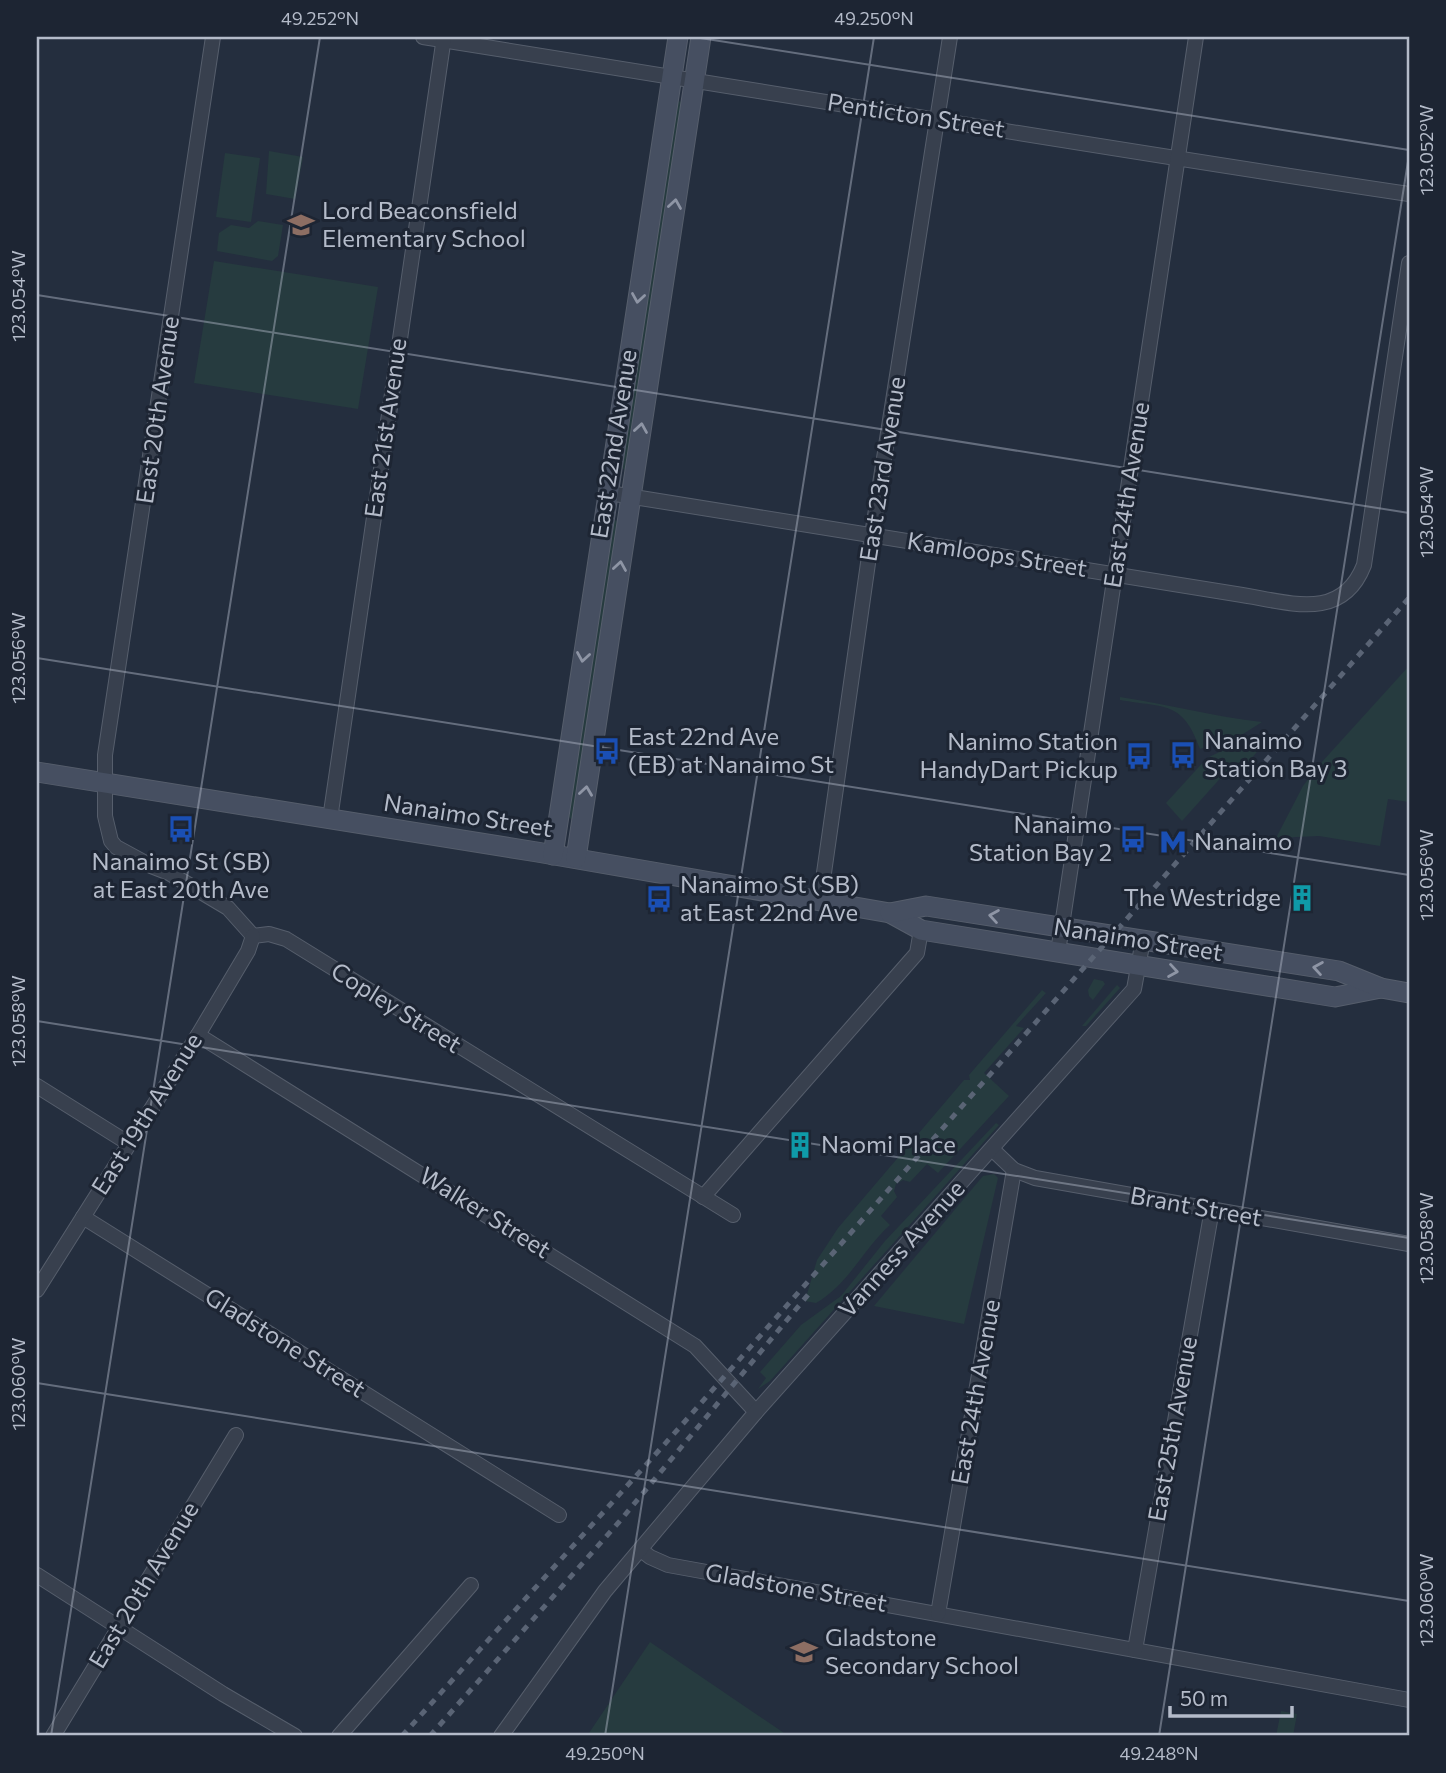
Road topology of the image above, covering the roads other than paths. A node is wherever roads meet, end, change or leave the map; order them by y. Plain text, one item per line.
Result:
1 (213, 37) edge
2 (423, 37) edge
3 (678, 37) edge
4 (701, 37) edge
5 (950, 37) edge
6 (1196, 37) edge
7 (443, 38) edge
8 (671, 78) junction
9 (694, 81) junction
10 (937, 120) junction
11 (1177, 160) junction
12 (1409, 194) edge
13 (1409, 263) edge
14 (609, 493) junction
15 (631, 496) junction
16 (872, 535) junction
17 (1114, 575) junction
18 (37, 772) edge
19 (106, 783) junction
20 (330, 819) junction
21 (553, 855) junction
22 (576, 859) junction
23 (820, 901) junction
24 (890, 913) junction
25 (1062, 927) junction
26 (921, 930) junction
27 (253, 936) junction
28 (1143, 940) junction
29 (1058, 953) junction
30 (1138, 966) junction
31 (1381, 988) junction
32 (1409, 993) edge
33 (198, 1035) junction
34 (37, 1086) edge
35 (128, 1143) junction
36 (992, 1149) junction
37 (1014, 1170) junction
38 (704, 1197) junction
39 (1212, 1209) junction
40 (733, 1215) dead end
41 (83, 1217) junction
42 (1409, 1244) edge
43 (37, 1290) edge
44 (756, 1412) junction
45 (236, 1435) dead end
46 (559, 1515) dead end
47 (641, 1550) junction
48 (37, 1575) edge
49 (471, 1585) dead end
50 (938, 1614) junction
51 (118, 1627) junction
52 (1135, 1650) junction
53 (1409, 1700) edge
54 (53, 1736) edge
55 (295, 1736) edge
56 (339, 1736) edge
57 (500, 1736) edge

1 - 19 street, East 20th Avenue
2 - 7 street, Penticton Street
3 - 8 main road, East 22nd Avenue
4 - 9 main road, East 22nd Avenue
5 - 10 street, East 23rd Avenue
6 - 11 street, East 24th Avenue
7 - 8 street, Penticton Street
7 - 20 street, East 21st Avenue
8 - 9 street, Penticton Street
8 -> 14 main road, East 22nd Avenue
9 - 10 street, Penticton Street
15 -> 9 main road, East 22nd Avenue
10 - 11 street, Penticton Street
10 - 16 street, East 23rd Avenue
11 - 12 street, Penticton Street
11 - 17 street, East 24th Avenue
13 - 17 street, Kamloops Street
14 - 15 street, Kamloops Street
14 -> 21 main road, East 22nd Avenue
15 - 16 street, Kamloops Street
22 -> 15 main road, East 22nd Avenue
16 - 17 street, Kamloops Street
16 - 23 street, East 23rd Avenue
17 - 25 street, East 24th Avenue
18 - 19 main road, Nanaimo Street
19 - 20 main road, Nanaimo Street
19 - 27 street
20 - 21 main road, Nanaimo Street
21 - 22 main road, Nanaimo Street
22 - 23 main road, Nanaimo Street
23 - 24 main road, Nanaimo Street
25 -> 24 main road, Nanaimo Street
24 - 26 main road, Nanaimo Street
25 - 28 main road, Nanaimo Street
25 - 29 street, East 24th Avenue
26 - 29 main road, Nanaimo Street
26 - 38 street
27 - 33 street, East 19th Avenue
27 - 38 street, Copley Street
28 - 30 street, Vanness Avenue
31 -> 28 main road, Nanaimo Street
29 - 30 main road, Nanaimo Street
30 -> 31 main road, Nanaimo Street
30 - 36 street, Vanness Avenue
31 - 32 main road, Nanaimo Street
33 - 35 street, East 19th Avenue
33 - 44 street, Walker Street
34 - 35 street
35 - 41 street, East 19th Avenue
36 - 37 street, Brant Street
36 - 44 street, Vanness Avenue
37 - 39 street, Brant Street
37 - 50 street, East 24th Avenue
38 - 40 street, Copley Street
39 - 42 street, Brant Street
39 - 52 street, East 25th Avenue
41 - 43 street, East 19th Avenue
41 - 46 street, Gladstone Street
44 - 47 street, Vanness Avenue
45 - 51 street, East 20th Avenue
47 - 50 street, Gladstone Street
47 - 57 street, Vanness Avenue
48 - 51 street
49 - 56 street
50 - 52 street, Gladstone Street
51 - 54 street, East 20th Avenue
51 - 55 street
52 - 53 street, Gladstone Street

